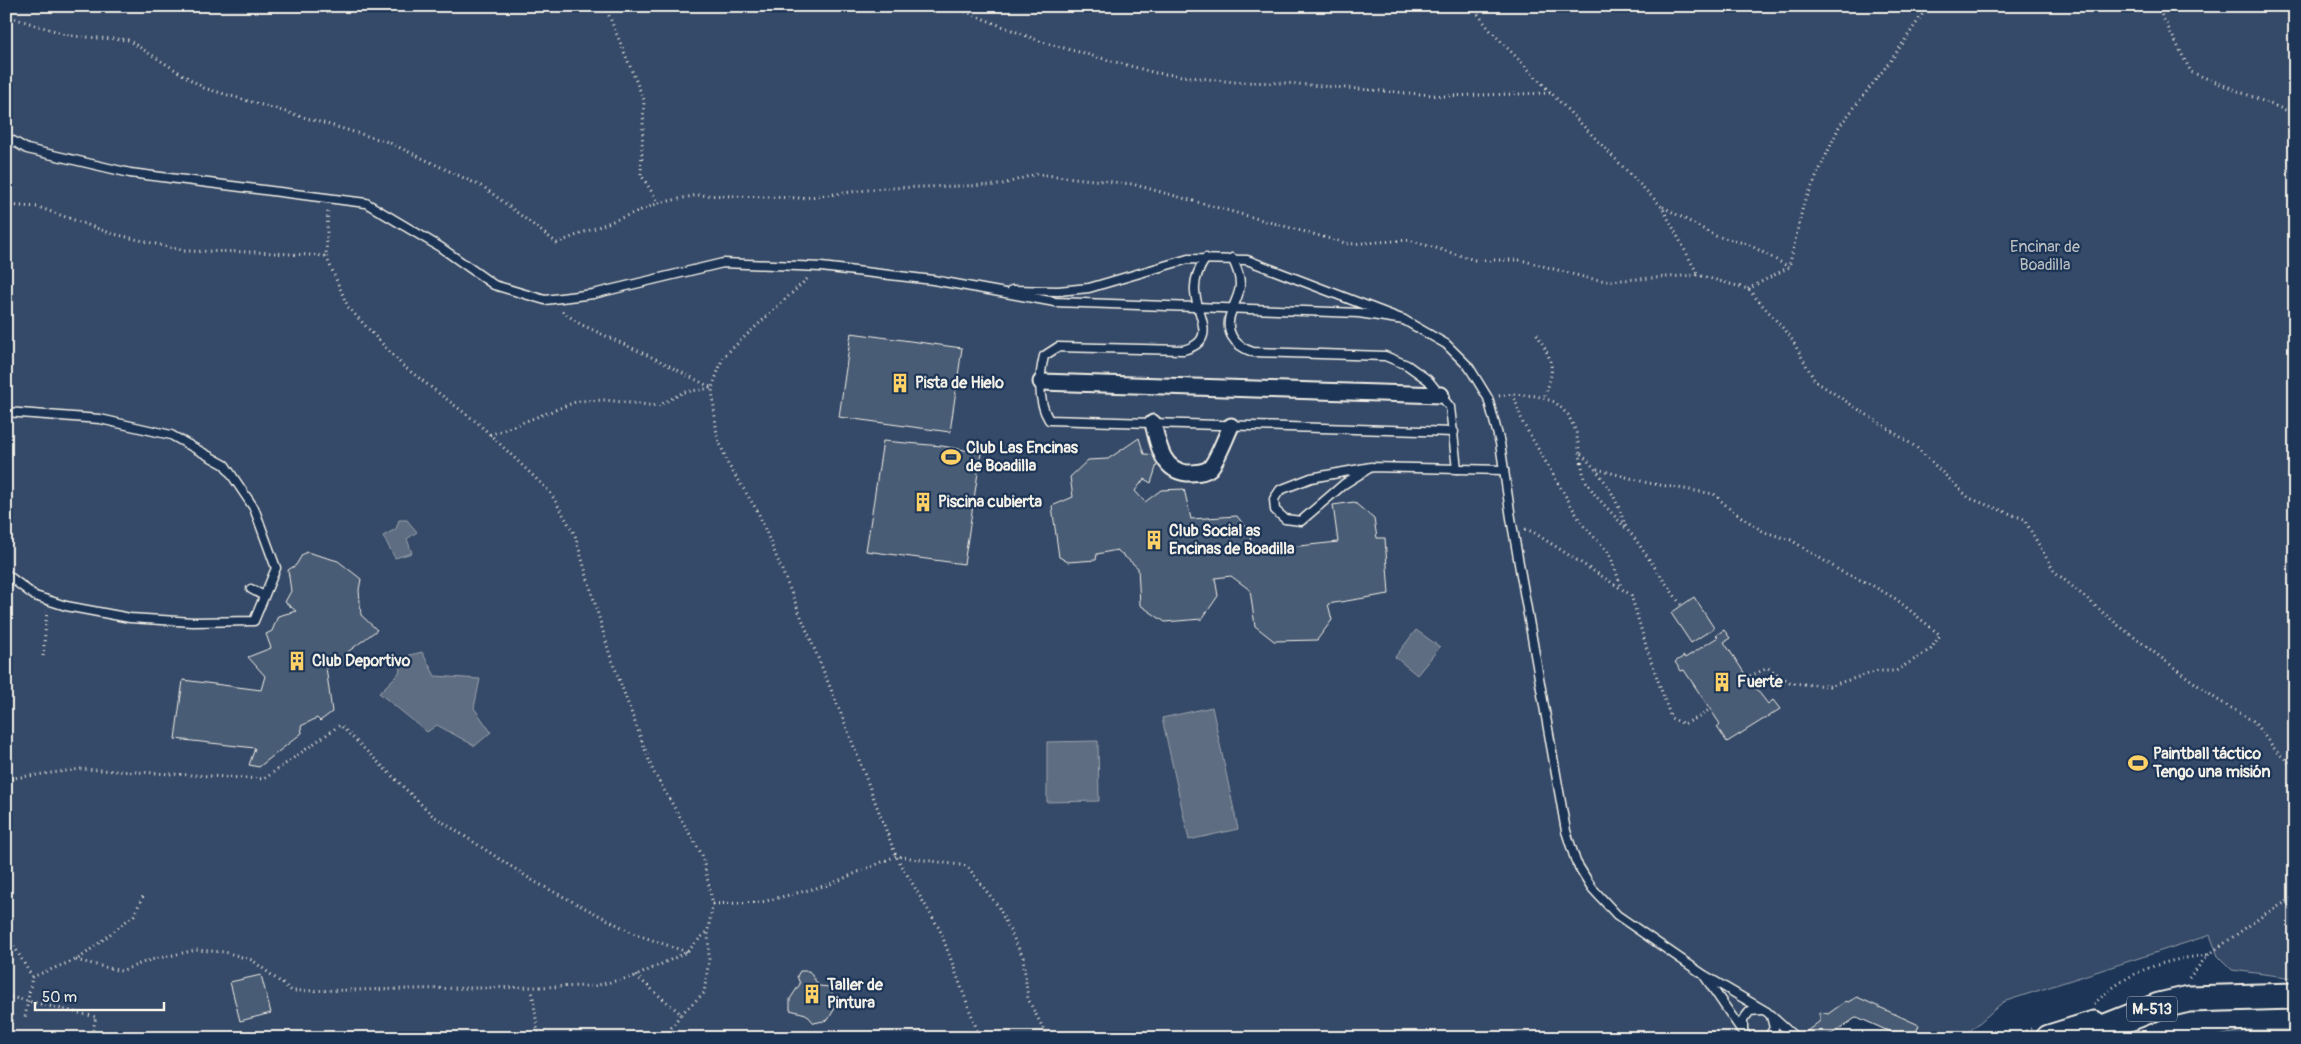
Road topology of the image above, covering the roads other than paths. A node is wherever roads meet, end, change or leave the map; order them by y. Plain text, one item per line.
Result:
1 (6, 137) edge
2 (6, 144) edge
3 (27, 149) junction
4 (1206, 258) junction
5 (1232, 258) junction
6 (990, 290) junction
7 (1200, 309) junction
8 (1232, 309) junction
9 (1404, 320) junction
10 (1041, 382) junction
11 (1441, 395) junction
12 (6, 412) edge
13 (1153, 423) junction
14 (1231, 426) junction
15 (1454, 432) junction
16 (1371, 467) junction
17 (1457, 469) junction
18 (1504, 470) junction
19 (6, 574) edge
20 (252, 589) dead end
21 (264, 596) junction
22 (1704, 975) junction
23 (2295, 996) edge
24 (2230, 998) junction
25 (2159, 1006) junction
26 (1767, 1012) junction
27 (2045, 1032) edge
28 (1746, 1037) edge
29 (1768, 1038) edge
30 (1796, 1038) edge
31 (2078, 1038) edge
32 (2108, 1038) edge

1 - 3 lane
2 - 3 lane
3 - 6 lane
4 - 5 lane
4 - 6 lane
4 - 7 lane
5 - 8 lane
5 - 9 lane
6 - 7 lane
7 - 8 lane
7 - 10 lane
8 - 9 lane
8 - 11 lane
9 - 18 lane
10 - 11 street
10 - 13 lane
11 - 15 lane
12 - 21 lane
13 - 14 lane
13 - 14 street
14 - 15 lane
15 - 17 lane
16 - 16 lane
16 - 17 lane
17 - 18 lane
18 - 22 lane
19 - 21 lane
20 - 21 lane
22 - 26 lane
22 - 28 lane
23 - 24 main road, M-513
24 - 25 main road, M-513
24 - 32 main road, M-513
25 - 27 main road
25 - 31 main road, M-513
26 - 28 lane
26 - 29 lane
26 - 30 lane

